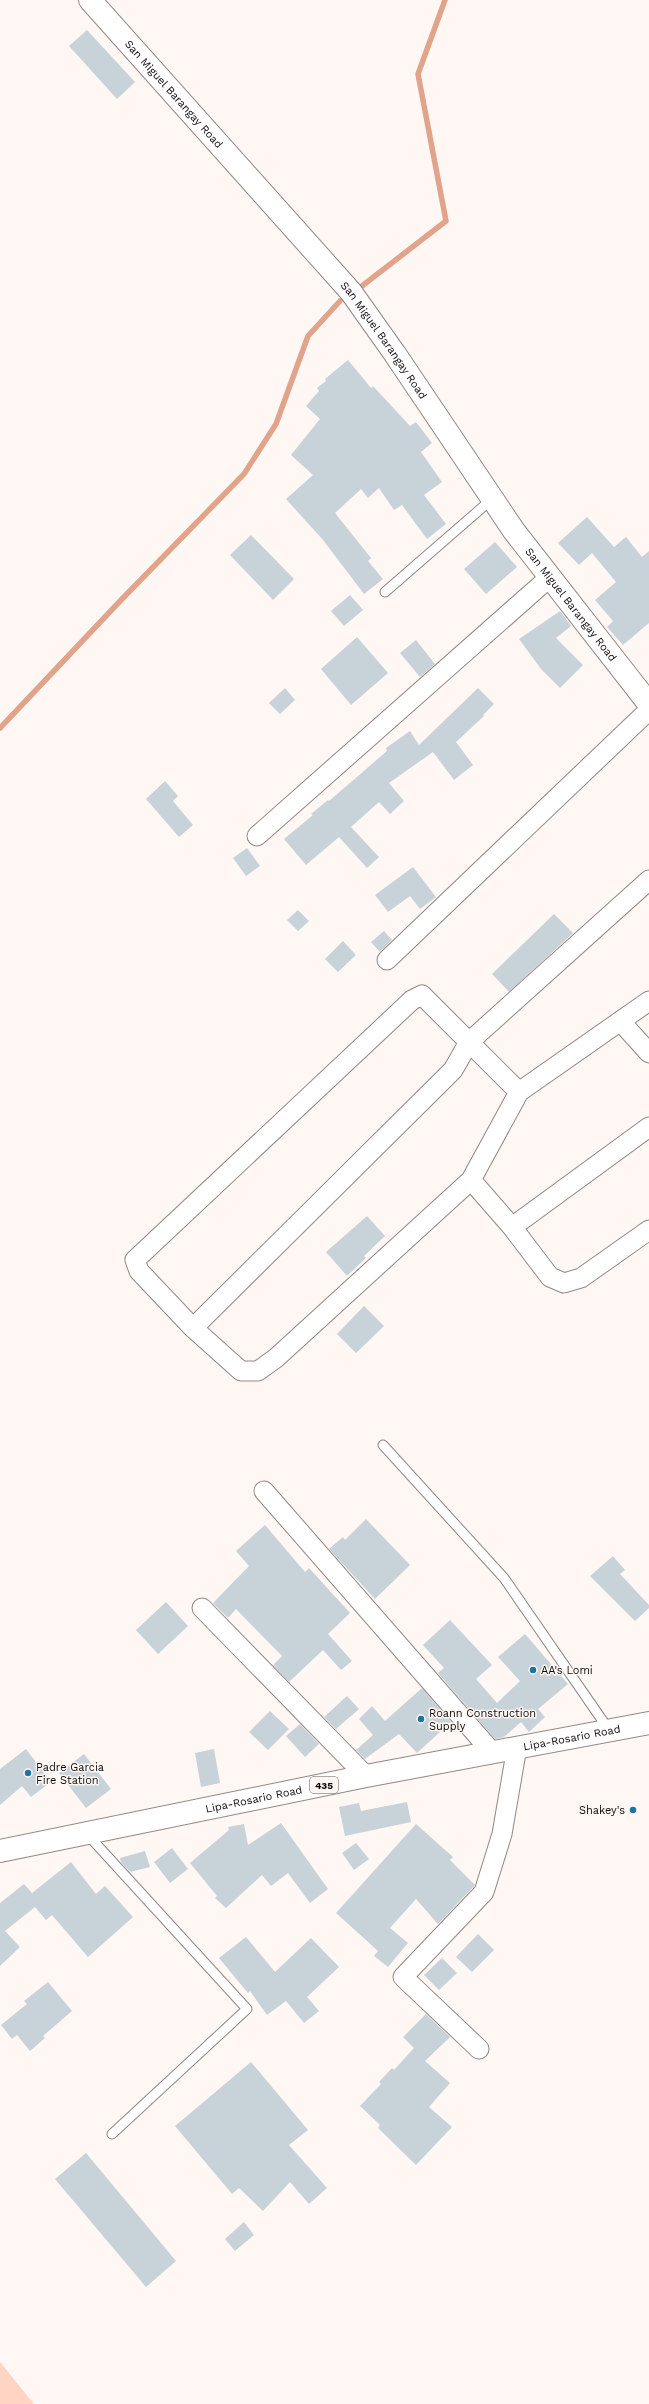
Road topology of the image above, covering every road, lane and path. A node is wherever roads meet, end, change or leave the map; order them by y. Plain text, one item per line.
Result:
1 (90, 0) edge
2 (492, 499) junction
3 (550, 578) junction
4 (385, 592) dead end
5 (649, 704) edge
6 (649, 710) edge
7 (257, 836) dead end
8 (649, 880) edge
9 (388, 960) dead end
10 (649, 1002) edge
11 (621, 1022) junction
12 (469, 1042) junction
13 (649, 1053) edge
14 (519, 1092) junction
15 (649, 1127) edge
16 (471, 1180) junction
17 (512, 1227) junction
18 (649, 1230) edge
19 (194, 1328) junction
20 (383, 1445) dead end
21 (264, 1491) dead end
22 (202, 1608) dead end
23 (649, 1723) edge
24 (609, 1731) junction
25 (516, 1747) junction
26 (492, 1752) junction
27 (366, 1776) junction
28 (87, 1834) junction
29 (0, 1851) edge
30 (479, 2049) dead end
31 (112, 2134) dead end

1 - 2 street, San Miguel Barangay Road
2 - 3 street, San Miguel Barangay Road
2 - 4 lane
3 - 5 street, San Miguel Barangay Road
3 - 7 street
6 - 9 street
8 - 12 street
10 - 11 street
11 - 13 street
11 - 14 street
12 - 14 street
12 - 19 street
12 - 19 street
14 - 16 street
15 - 17 street
16 - 17 street
16 - 19 street
17 - 18 street
20 - 24 lane
21 - 26 street
22 - 27 street
23 - 24 street, Lipa-Rosario Road / 435
24 - 25 street, Lipa-Rosario Road / 435
25 - 26 street, Lipa-Rosario Road / 435
25 - 30 street
26 - 27 street, Lipa-Rosario Road / 435
27 - 28 street, Lipa-Rosario Road / 435
28 - 29 street, Lipa-Rosario Road / 435
28 - 31 lane

